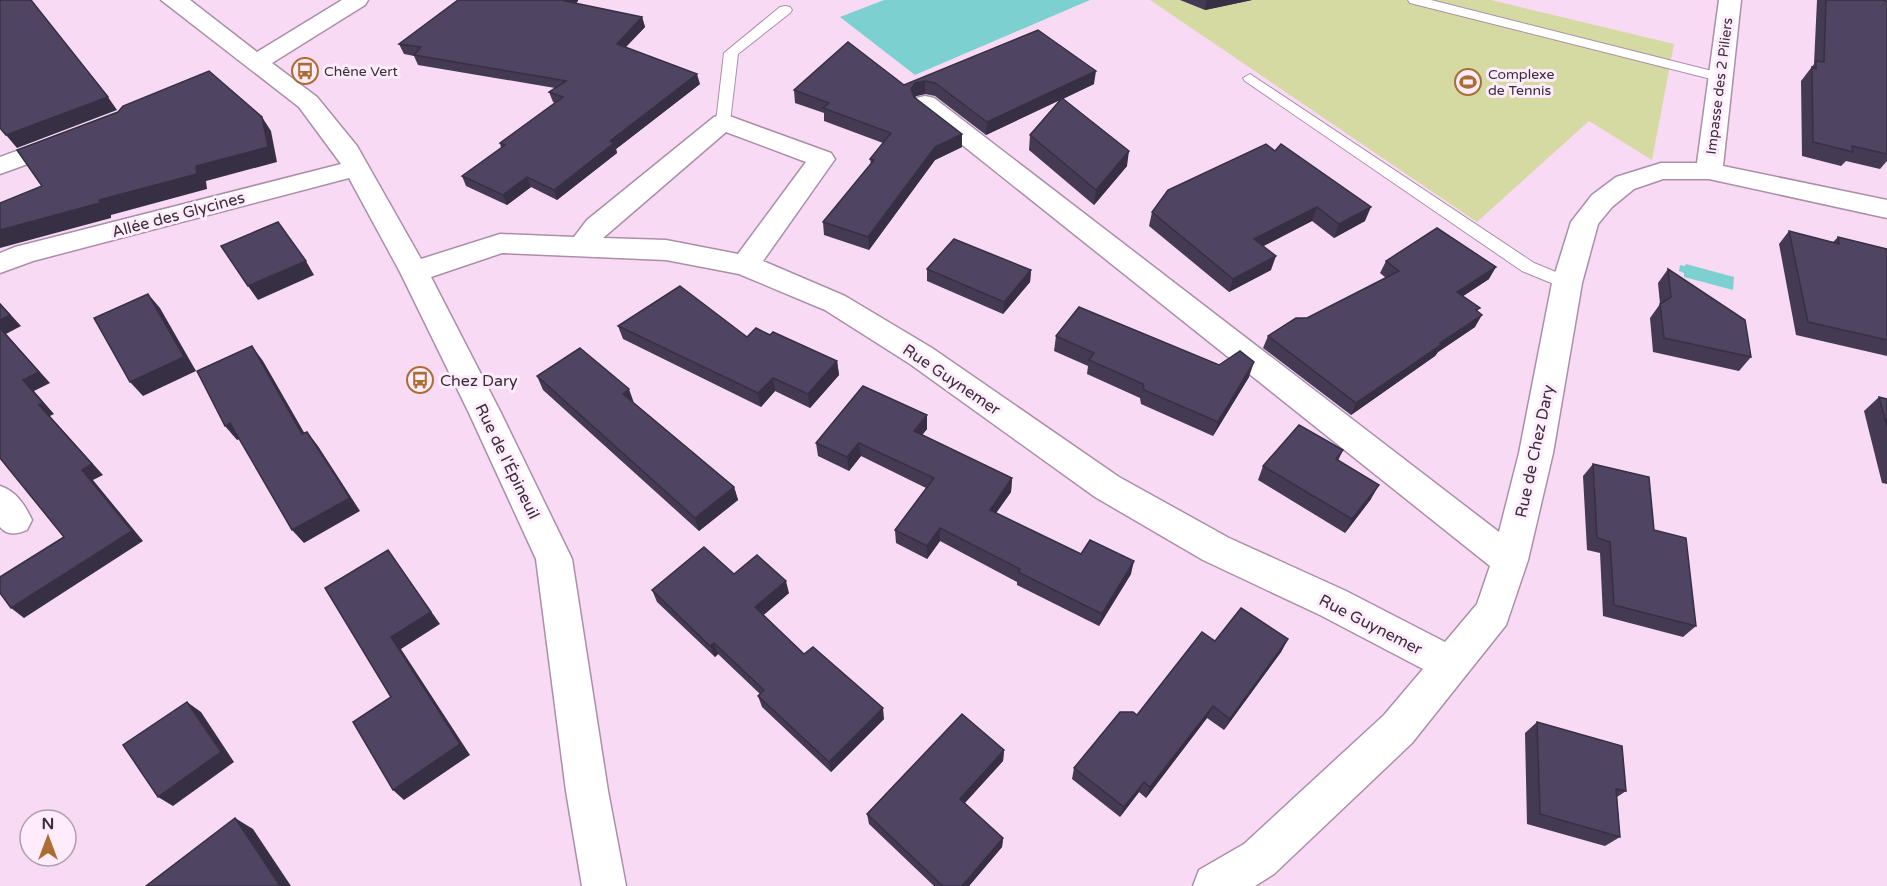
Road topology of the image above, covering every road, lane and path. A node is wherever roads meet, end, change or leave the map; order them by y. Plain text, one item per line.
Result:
1 (172, 0) edge
2 (357, 0) edge
3 (1415, 0) edge
4 (1730, 0) edge
5 (785, 10) dead end
6 (257, 63) junction
7 (1719, 77) junction
8 (1250, 78) dead end
9 (925, 103) edge
10 (723, 122) junction
11 (87, 133) edge
12 (0, 166) edge
13 (356, 168) junction
14 (1709, 171) junction
15 (1887, 209) edge
16 (583, 245) junction
17 (0, 263) edge
18 (745, 265) junction
19 (414, 272) junction
20 (1567, 283) junction
21 (1510, 560) junction
22 (1450, 664) junction
23 (604, 886) edge
24 (1215, 886) edge

1 - 6 street, Rue de l'Épineuil
2 - 6 street
3 - 7 lane
4 - 7 street, Impasse des 2 Piliers
5 - 10 lane
6 - 13 street, Rue de l'Épineuil
7 - 14 street, Impasse des 2 Piliers
8 - 20 lane
9 - 21 street
10 - 16 street
10 - 18 street
11 - 12 street
13 - 17 street, Allée des Glycines
13 - 19 street, Rue de l'Épineuil
14 - 15 street, Rue de Chez Dary
14 - 20 street, Rue de Chez Dary
16 - 18 street, Rue Guynemer
16 - 19 street, Rue Guynemer
18 - 22 street, Rue Guynemer
19 - 23 street, Rue de l'Épineuil
20 - 21 street, Rue de Chez Dary
21 - 22 street, Rue de Chez Dary
22 - 24 street, Rue de Chez Dary

